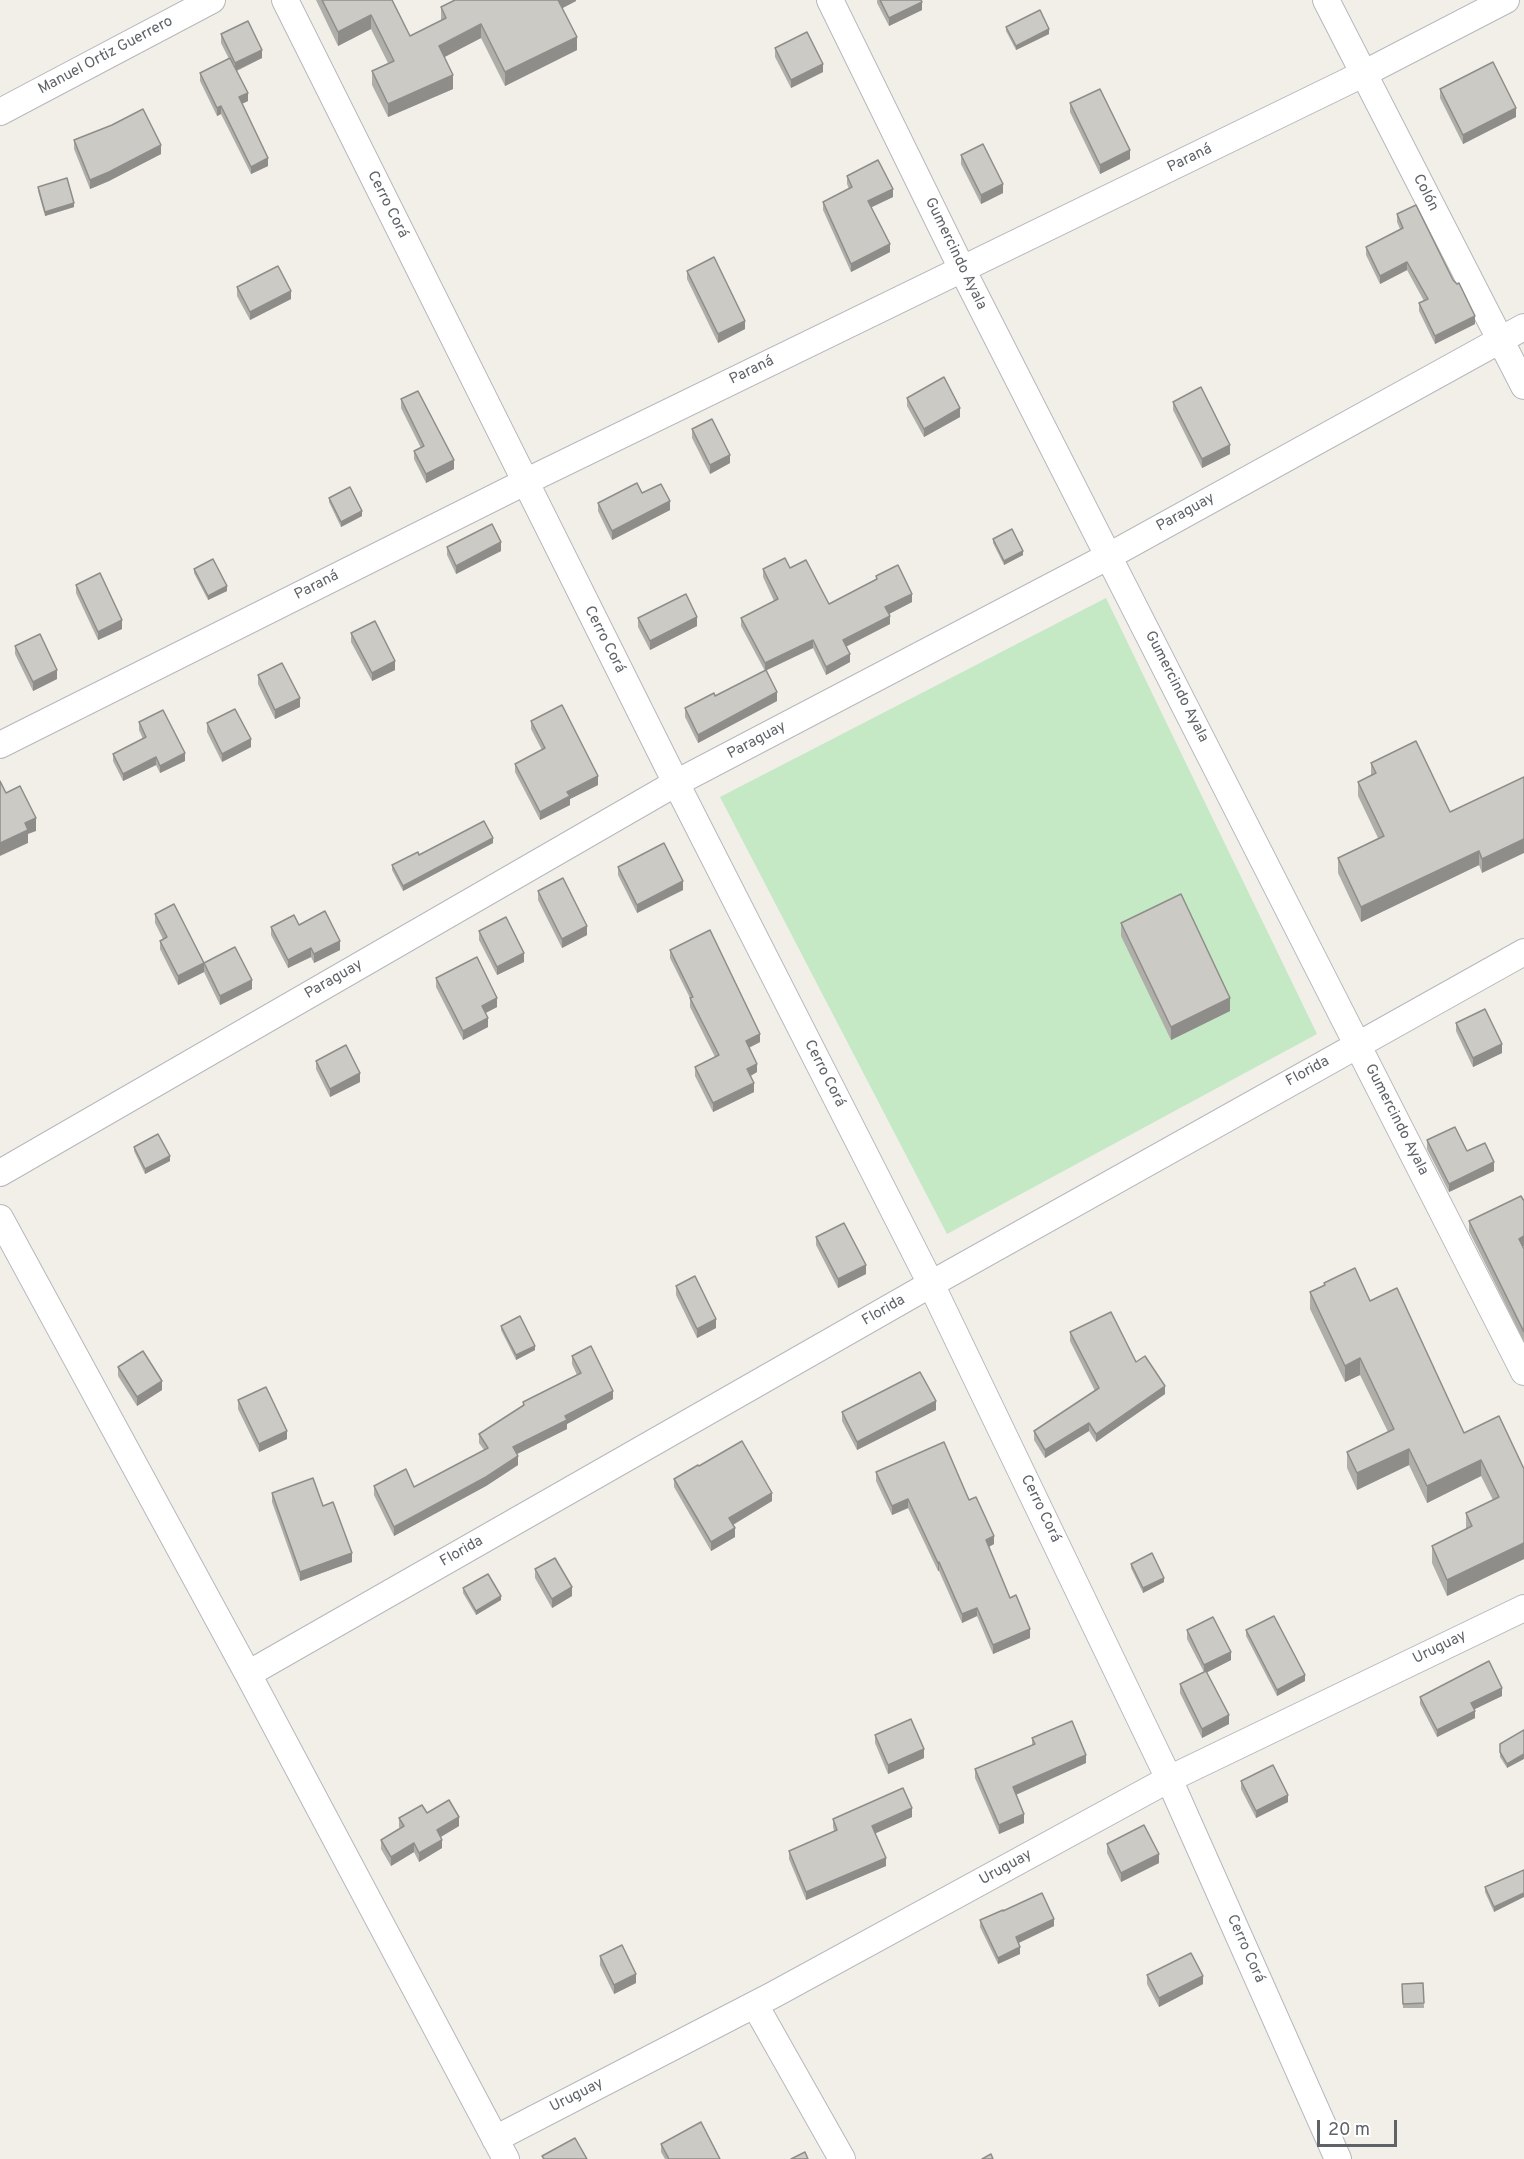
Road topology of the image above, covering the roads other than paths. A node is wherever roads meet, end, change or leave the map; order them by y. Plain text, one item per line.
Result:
1 (212, 0) edge
2 (285, 0) edge
3 (831, 0) edge
4 (1326, 0) edge
5 (1506, 0) edge
6 (1365, 73) junction
7 (0, 112) edge
8 (962, 269) junction
9 (1524, 327) edge
10 (1500, 341) junction
11 (1524, 386) edge
12 (525, 482) junction
13 (1109, 556) junction
14 (0, 745) edge
15 (676, 783) junction
16 (1524, 952) edge
17 (1357, 1044) junction
18 (0, 1173) edge
19 (0, 1218) edge
20 (931, 1284) junction
21 (1524, 1372) edge
22 (1524, 1608) edge
23 (248, 1674) junction
24 (1169, 1779) junction
25 (755, 2005) junction
26 (500, 2149) edge
27 (842, 2159) edge
28 (1338, 2159) edge

1 - 7 street, Manuel Ortiz Guerrero
2 - 12 street, Cerro Corá
3 - 8 street, Gumercindo Ayala
4 - 6 street, Colón
5 - 6 street, Paraná
6 - 8 street, Paraná
6 - 10 street, Colón
8 - 12 street, Paraná
8 - 13 street, Gumercindo Ayala
9 - 10 street, Paraguay
10 - 11 street, Colón
10 - 13 street, Paraguay
12 - 14 street, Paraná
12 - 15 street, Cerro Corá
13 - 15 street, Paraguay
13 - 17 street, Gumercindo Ayala
15 - 18 street, Paraguay
15 - 20 street, Cerro Corá
16 - 17 street, Florida
17 - 20 street, Florida
17 - 21 street, Gumercindo Ayala
19 - 23 street
20 - 23 street, Florida
20 - 24 street, Cerro Corá
22 - 24 street, Uruguay
23 - 26 street
24 - 25 street, Uruguay
24 - 28 street, Cerro Corá
25 - 26 street, Uruguay
25 - 27 street

